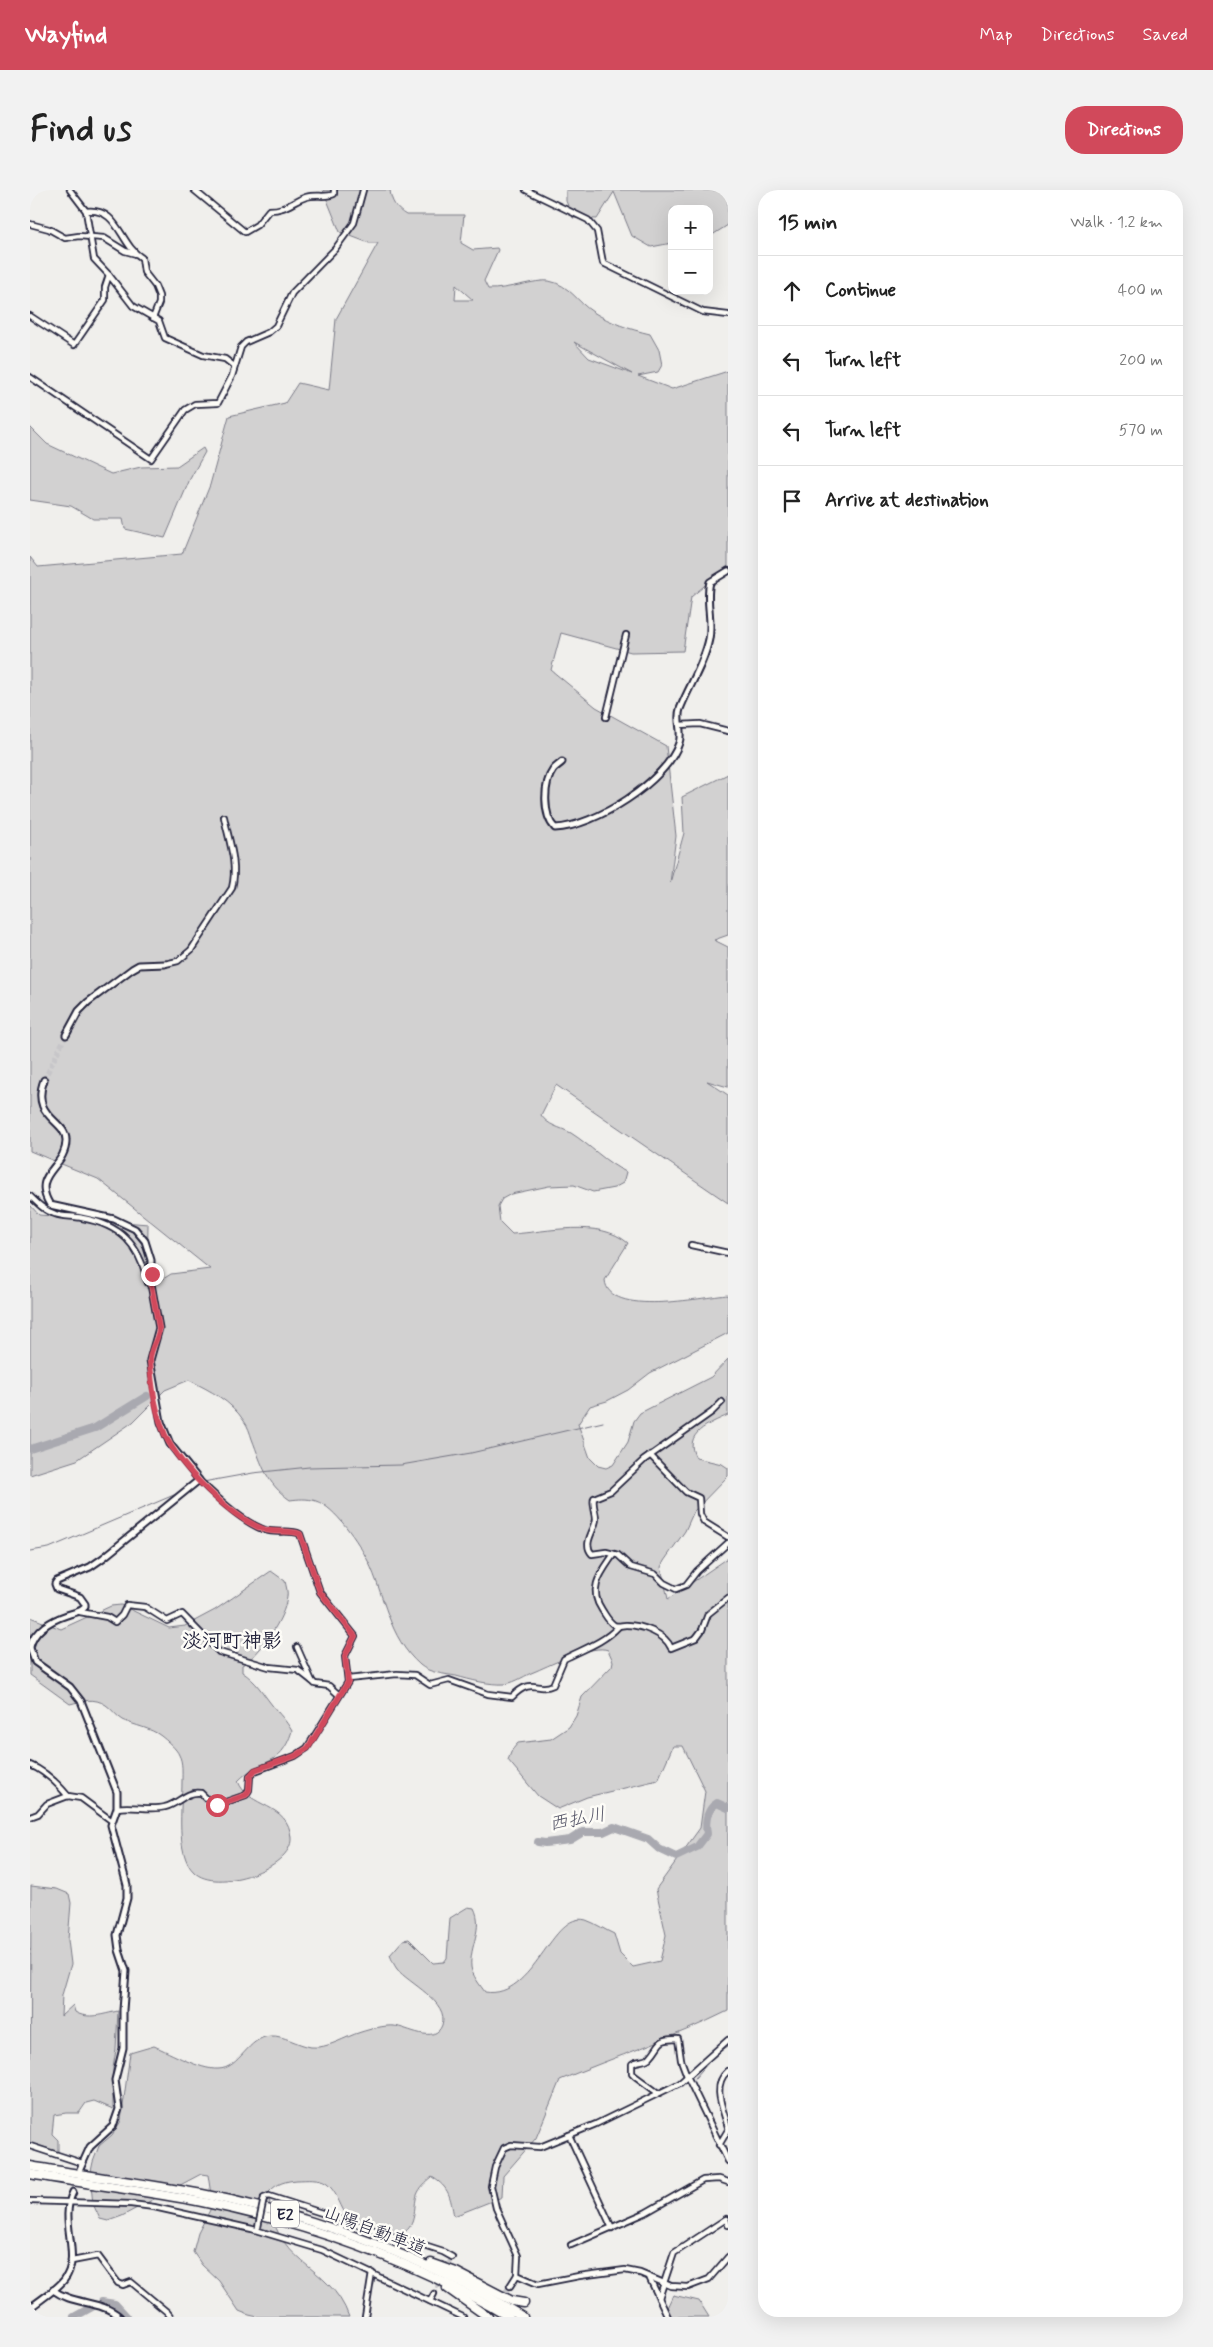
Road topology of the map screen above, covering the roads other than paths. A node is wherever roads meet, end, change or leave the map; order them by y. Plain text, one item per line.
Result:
1 (70, 190) edge
2 (194, 190) edge
3 (334, 190) edge
4 (363, 190) edge
5 (526, 190) edge
6 (86, 211) junction
7 (30, 224) edge
8 (89, 237) junction
9 (136, 254) junction
10 (109, 275) junction
11 (30, 316) edge
12 (728, 316) edge
13 (153, 318) junction
14 (234, 366) junction
15 (30, 377) edge
16 (728, 572) edge
17 (626, 635) dead end
18 (606, 717) dead end
19 (679, 725) junction
20 (728, 731) edge
21 (562, 762) dead end
22 (224, 817) dead end
23 (165, 964) joint
24 (66, 1035) tunnel mouth
25 (44, 1080) tunnel mouth
26 (30, 1196) edge
27 (691, 1245) dead end
28 (728, 1253) edge
29 (151, 1284) junction
30 (722, 1402) dead end
31 (650, 1455) junction
32 (199, 1480) junction
33 (728, 1537) edge
34 (728, 1543) edge
35 (614, 1554) junction
36 (728, 1598) edge
37 (80, 1612) junction
38 (618, 1626) junction
39 (298, 1647) dead end
40 (30, 1648) edge
41 (348, 1679) junction
42 (312, 1681) junction
43 (339, 1695) junction
44 (30, 1766) edge
45 (68, 1796) junction
46 (117, 1808) junction
47 (30, 1817) edge
48 (112, 1821) junction
49 (728, 2040) edge
50 (728, 2071) edge
51 (687, 2076) junction
52 (658, 2092) junction
53 (728, 2128) edge
54 (569, 2135) junction
55 (719, 2145) junction
56 (30, 2146) edge
57 (728, 2161) edge
58 (30, 2166) edge
59 (81, 2166) joint
60 (30, 2174) edge
61 (728, 2182) edge
62 (73, 2192) dead end
63 (30, 2201) edge
64 (68, 2202) junction
65 (728, 2225) edge
66 (612, 2228) junction
67 (257, 2229) junction
68 (359, 2238) junction
69 (572, 2246) dead end
70 (452, 2257) dead end
71 (728, 2257) edge
72 (72, 2261) junction
73 (397, 2261) junction
74 (372, 2273) junction
75 (517, 2275) junction
76 (650, 2279) junction
77 (664, 2284) junction
78 (510, 2286) tunnel mouth
79 (53, 2290) junction
80 (434, 2294) tunnel mouth
81 (659, 2298) junction
82 (430, 2301) junction
83 (524, 2303) dead end
84 (30, 2308) edge
85 (120, 2317) edge
86 (171, 2317) edge
87 (365, 2317) edge
88 (464, 2317) edge
89 (488, 2317) edge
90 (509, 2317) edge
91 (522, 2317) edge
92 (668, 2317) edge

1 - 6 street
2 - 3 street
4 - 14 street
5 - 12 street
6 - 8 street
6 - 9 street
7 - 8 street
8 - 9 street
8 - 10 street
9 - 13 street
10 - 11 street
10 - 13 street
13 - 14 street
14 - 15 street
16 - 19 street
17 - 18 street
19 - 20 street
19 - 21 street
22 - 23 street
23 - 24 street
25 - 29 street
26 - 29 street
27 - 28 street
29 - 32 street
30 - 31 street
31 - 33 street
31 - 35 street
32 - 37 street
32 - 41 street
34 - 35 street
35 - 38 street
36 - 38 street
37 - 40 street
37 - 42 street
38 - 41 street
39 - 42 street
40 - 46 street
41 - 43 street
42 - 43 street
43 - 46 street
44 - 45 street
45 - 47 street
45 - 48 street
46 - 48 street
48 - 59 street
49 - 51 street
50 - 53 street
51 - 52 street
51 - 52 street
51 - 55 street
52 - 54 street
53 - 55 street
54 - 66 street
54 - 75 street
55 - 57 street
56 - 59 street
58 - 68 highway, 山陽自動車道 / E2
60 - 73 highway, 山陽自動車道 / E2
61 - 66 street
62 - 64 street
63 - 64 street
64 - 67 street
64 - 72 street
65 - 77 street
66 - 69 street
67 - 70 street, bridge
67 - 74 street
68 - 83 highway
68 - 91 highway, 山陽自動車道 / E2
71 - 77 street
72 - 79 street
72 - 86 street
73 - 89 highway
73 - 90 highway, 山陽自動車道 / E2
74 - 82 street
74 - 87 street
75 - 76 street
75 - 78 street
76 - 77 street
76 - 81 street
77 - 81 street
79 - 84 street
79 - 85 street
80 - 82 street
81 - 92 street
82 - 88 street

